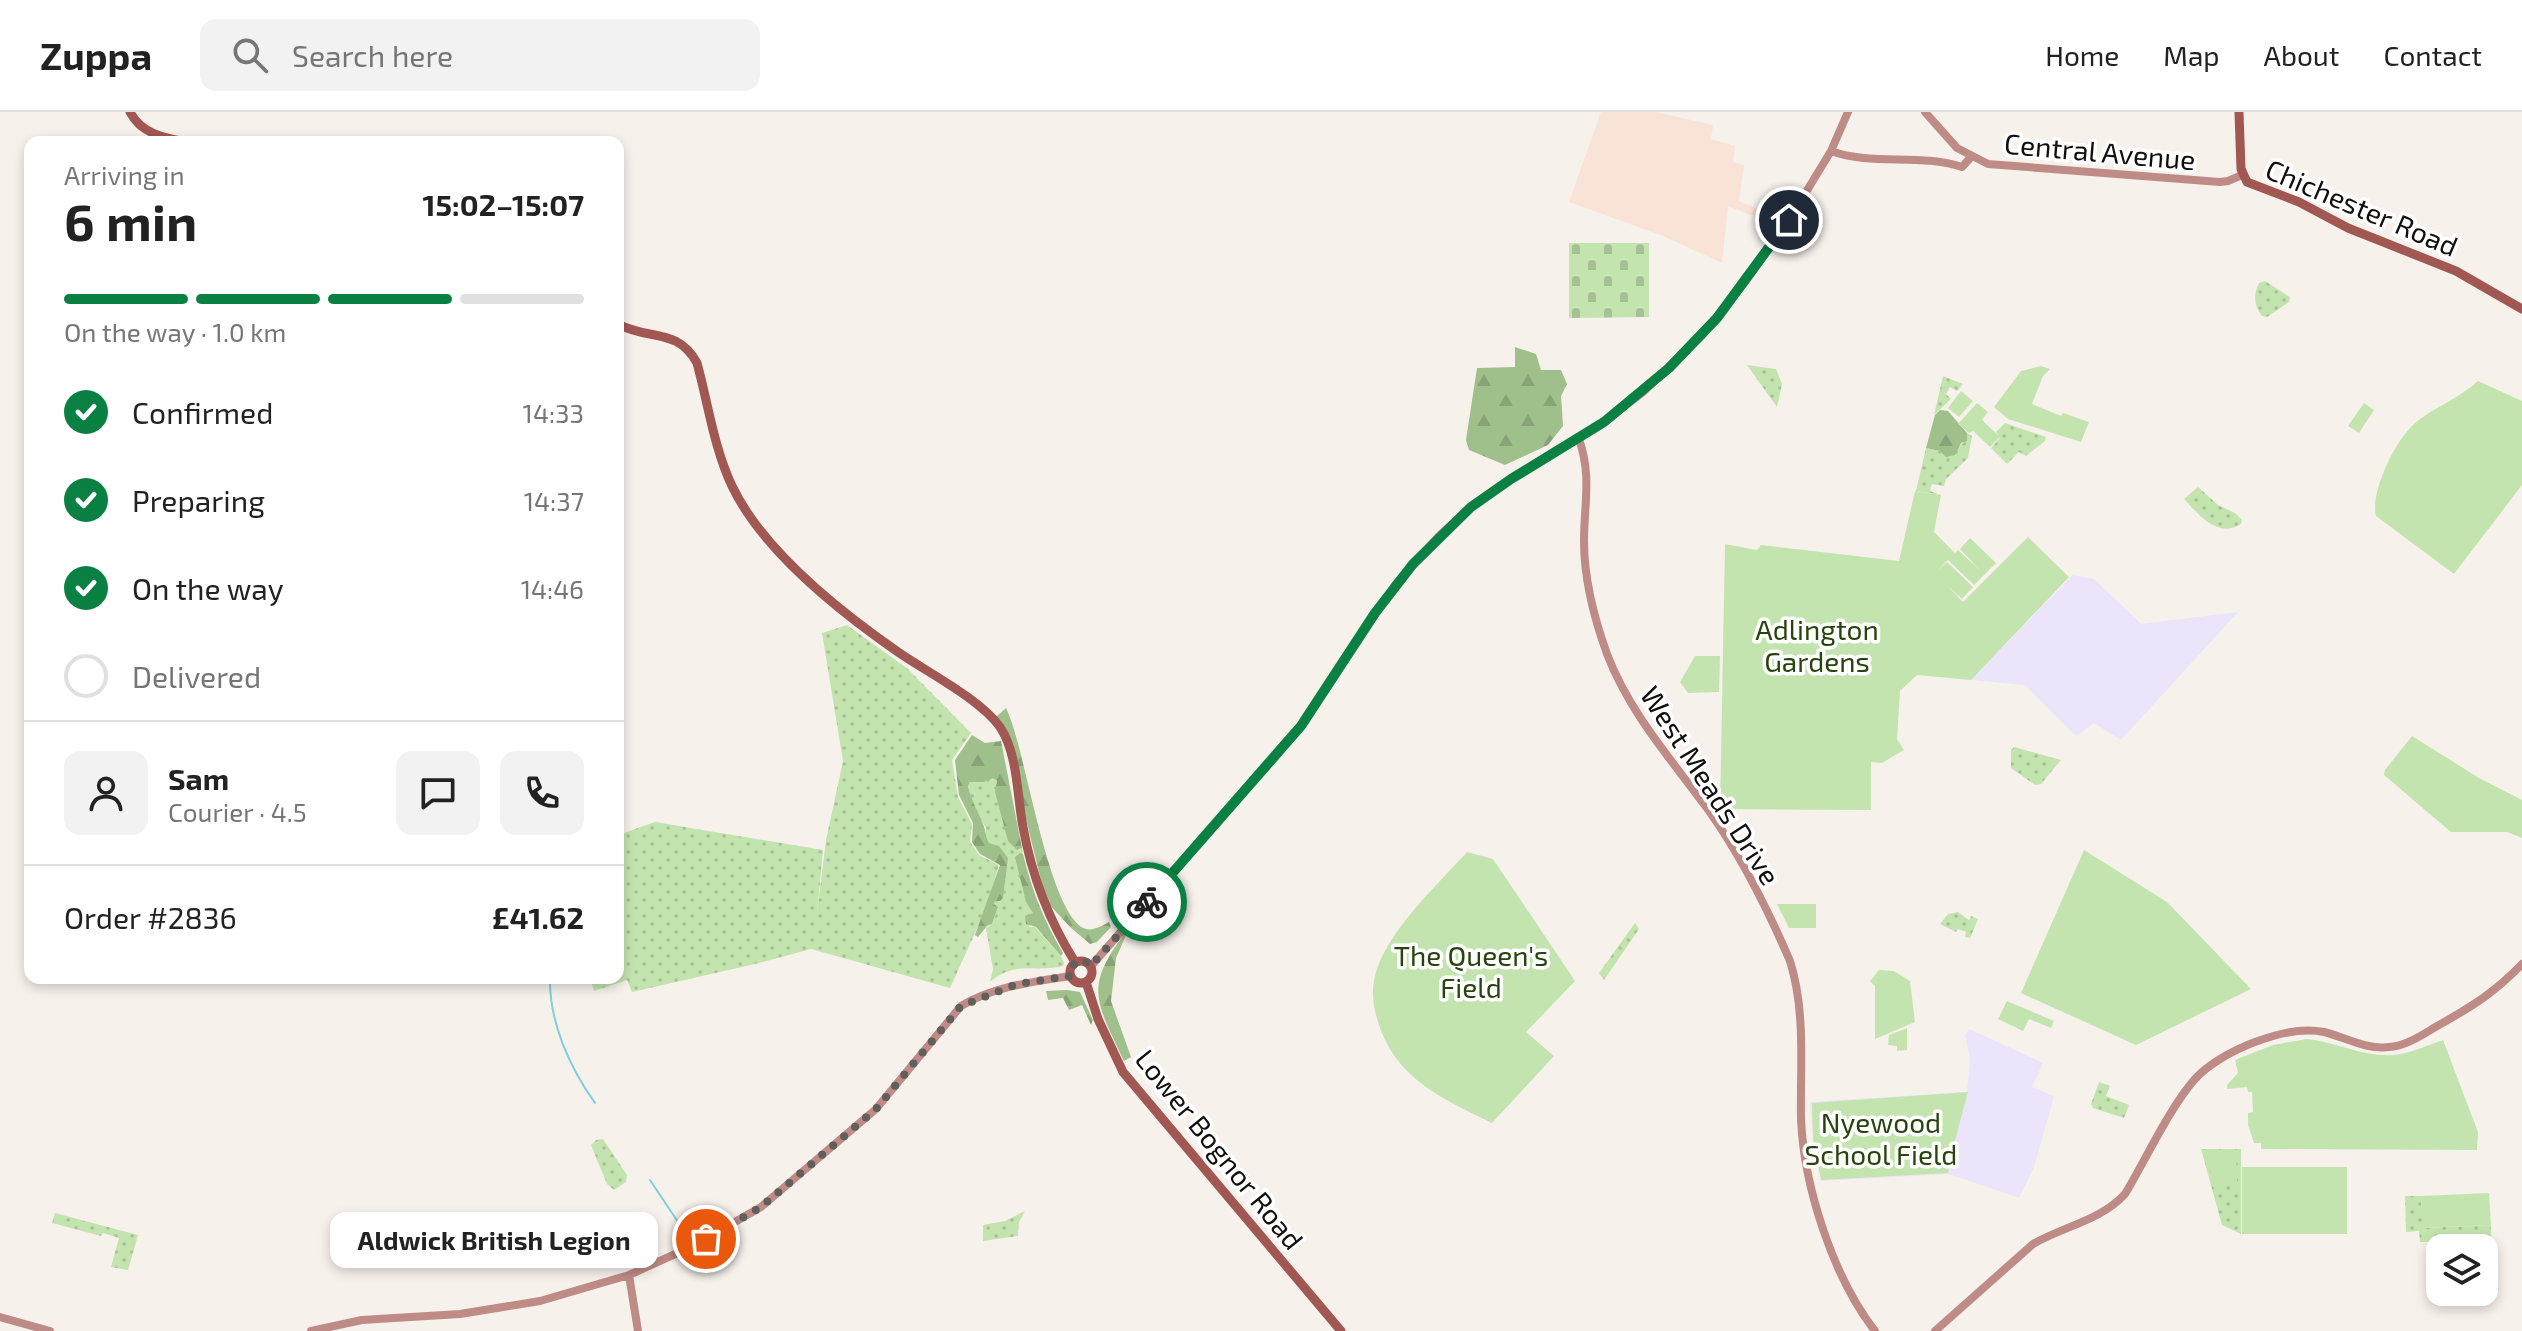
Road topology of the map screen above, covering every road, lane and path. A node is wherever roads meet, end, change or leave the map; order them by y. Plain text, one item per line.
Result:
1 (130, 112) edge
2 (1848, 112) edge
3 (1925, 112) edge
4 (2239, 112) edge
5 (166, 136) edge
6 (1831, 151) junction
7 (1951, 157) junction
8 (1971, 157) junction
9 (2242, 175) junction
10 (2522, 309) edge
11 (624, 326) edge
12 (1579, 439) junction
13 (1075, 962) junction
14 (2522, 964) edge
15 (1091, 966) junction
16 (1070, 976) junction
17 (1086, 982) junction
18 (629, 1275) junction
19 (0, 1317) edge
20 (1937, 1330) edge
21 (50, 1331) edge
22 (311, 1331) edge
23 (638, 1331) edge
24 (1341, 1331) edge
25 (1875, 1331) edge

1 - 5 main road
2 - 6 street
3 - 7 street, Central Avenue
4 - 9 main road, Chichester Road
6 - 7 street
6 - 12 street
7 - 8 street, Central Avenue
7 - 8 street
8 - 9 street, Central Avenue
9 - 10 main road, Chichester Road
11 - 13 main road
12 - 15 street
12 - 25 street, West Meads Drive
13 - 15 main road
13 - 16 main road
14 - 20 street
15 - 17 main road
16 - 17 main road
16 - 18 street
17 - 24 main road, Lower Bognor Road
18 - 22 street
18 - 23 street
19 - 21 street

